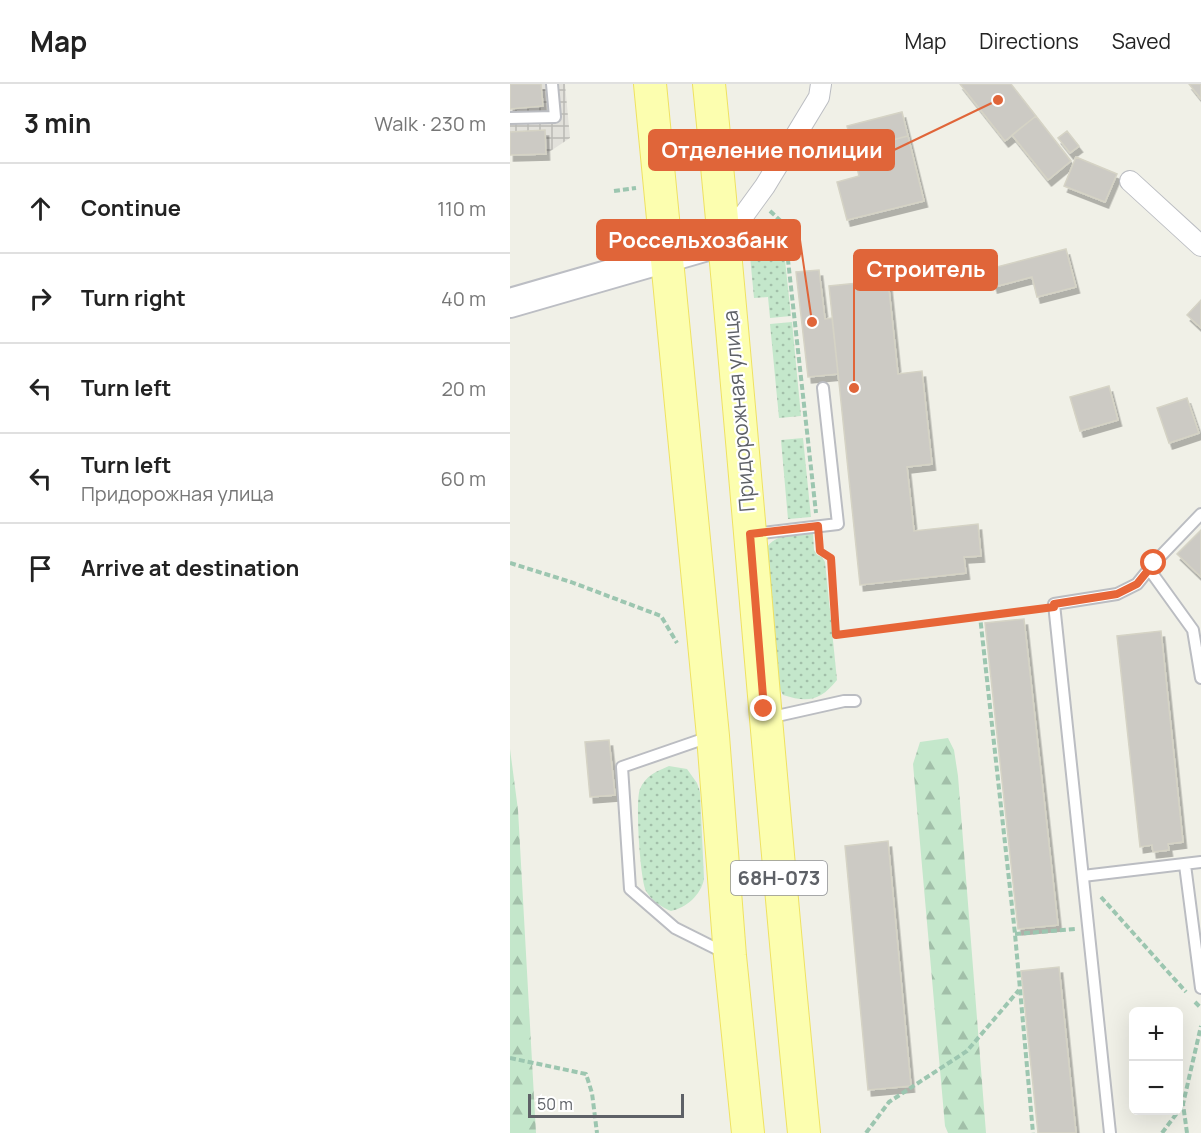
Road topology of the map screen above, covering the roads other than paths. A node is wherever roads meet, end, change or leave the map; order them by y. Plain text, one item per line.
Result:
1 (552, 84) edge
2 (650, 84) edge
3 (709, 84) edge
4 (821, 84) edge
5 (510, 118) edge
6 (1130, 181) dead end
7 (725, 241) junction
8 (1201, 246) edge
9 (667, 257) junction
10 (510, 303) edge
11 (823, 388) dead end
12 (1201, 514) edge
13 (750, 534) junction
14 (1149, 569) junction
15 (1201, 678) edge
16 (855, 702) dead end
17 (765, 718) junction
18 (712, 736) junction
19 (1201, 862) edge
20 (1185, 865) junction
21 (1083, 876) junction
22 (730, 956) junction
23 (1201, 988) edge
24 (748, 1133) edge
25 (804, 1133) edge
26 (1110, 1133) edge

1 - 5 lane
2 - 9 main road, 68Н-073
3 - 7 main road, Придорожная улица / 68Н-073
4 - 7 street
6 - 8 street
7 - 9 street
7 - 13 main road, Придорожная улица / 68Н-073
9 - 10 street
9 - 18 main road, 68Н-073
11 - 13 lane
12 - 14 lane
13 - 17 main road, Придорожная улица / 68Н-073
14 - 15 lane
14 - 21 lane
16 - 17 lane
17 - 25 main road, Придорожная улица / 68Н-073
18 - 22 main road, 68Н-073
18 - 22 lane
19 - 20 lane
20 - 21 lane
20 - 23 lane
21 - 26 lane
22 - 24 main road, 68Н-073

